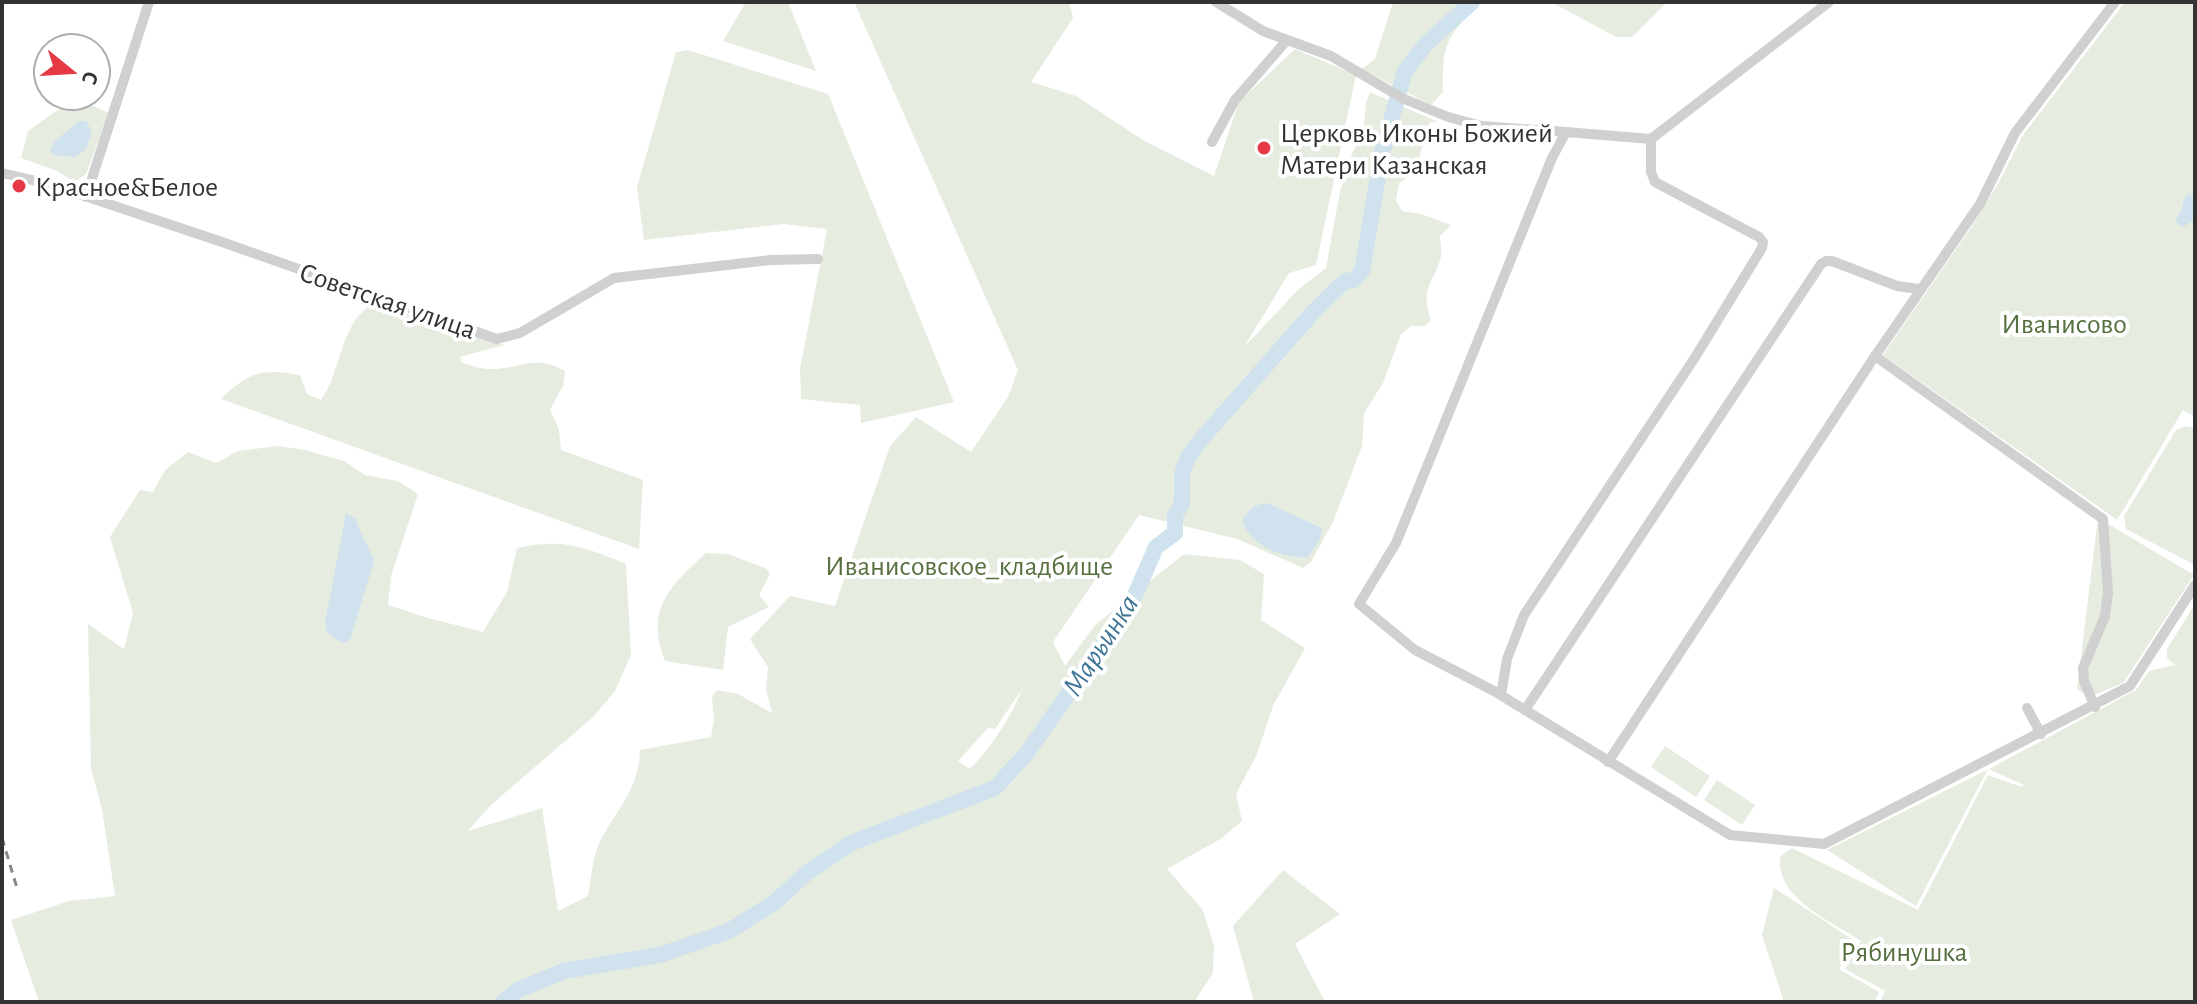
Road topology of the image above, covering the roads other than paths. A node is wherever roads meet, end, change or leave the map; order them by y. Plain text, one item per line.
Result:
1 (149, 2) edge
2 (1216, 2) edge
3 (1829, 2) edge
4 (2115, 2) edge
5 (1287, 40) junction
6 (1566, 132) junction
7 (1651, 139) junction
8 (1212, 142) dead end
9 (2, 173) edge
10 (86, 197) junction
11 (818, 259) dead end
12 (1919, 289) junction
13 (1875, 356) junction
14 (2195, 585) edge
15 (1501, 695) junction
16 (2095, 707) junction
17 (2025, 709) dead end
18 (1525, 710) junction
19 (2041, 734) junction
20 (1608, 762) junction

1 - 10 street
2 - 5 street
3 - 7 street
4 - 12 street
5 - 6 street
5 - 8 street
6 - 7 street
6 - 15 street
7 - 15 street
9 - 10 street, Советская улица
10 - 11 street, Советская улица
12 - 13 street
12 - 18 street
13 - 16 street
13 - 20 street
14 - 16 street
15 - 18 street
16 - 19 street
17 - 19 street
18 - 20 street
19 - 20 street

